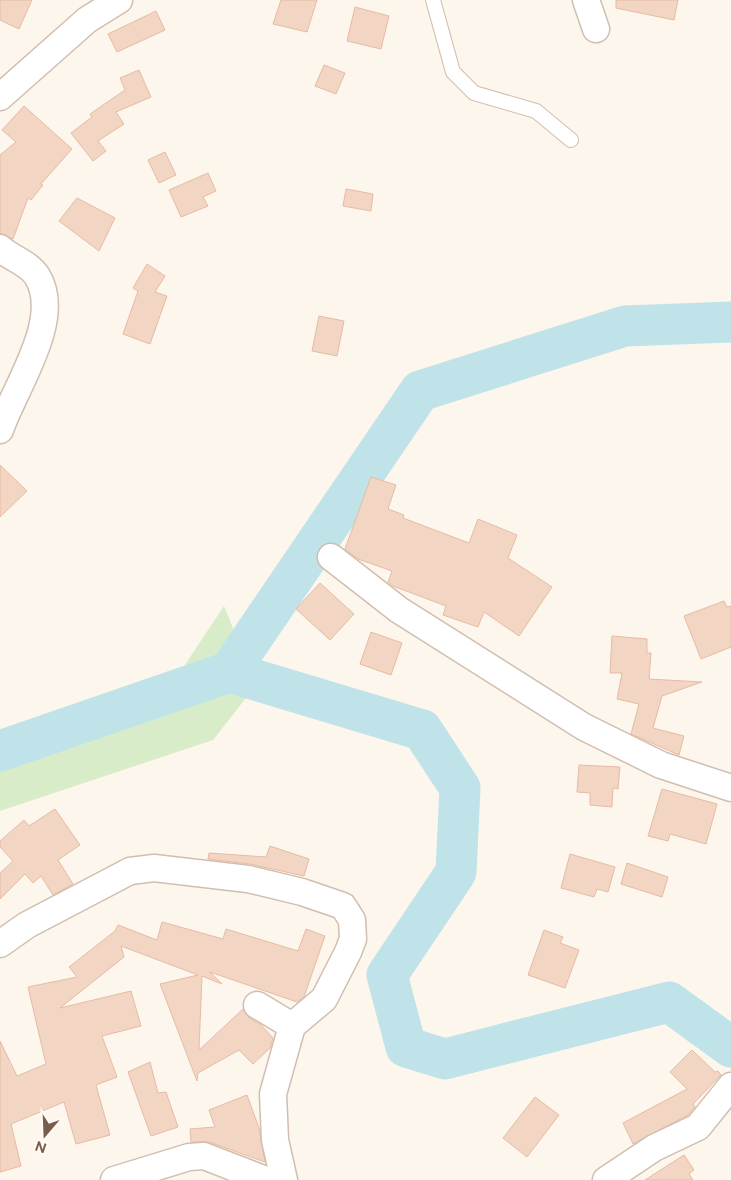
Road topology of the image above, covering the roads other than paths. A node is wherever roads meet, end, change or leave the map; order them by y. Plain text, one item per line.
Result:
1 (120, 0) edge
2 (433, 0) edge
3 (586, 0) edge
4 (596, 30) dead end
5 (0, 97) edge
6 (571, 140) dead end
7 (0, 248) edge
8 (0, 430) edge
9 (332, 557) dead end
10 (731, 788) edge
11 (0, 944) edge
12 (257, 1005) dead end
13 (292, 1026) junction
14 (731, 1086) edge
15 (114, 1180) edge
16 (266, 1180) edge
17 (284, 1180) edge
18 (606, 1180) edge

1 - 5 street
2 - 6 lane
3 - 4 street
7 - 8 street
9 - 10 street
11 - 13 street
12 - 13 street
13 - 17 street
14 - 18 street
15 - 16 street

